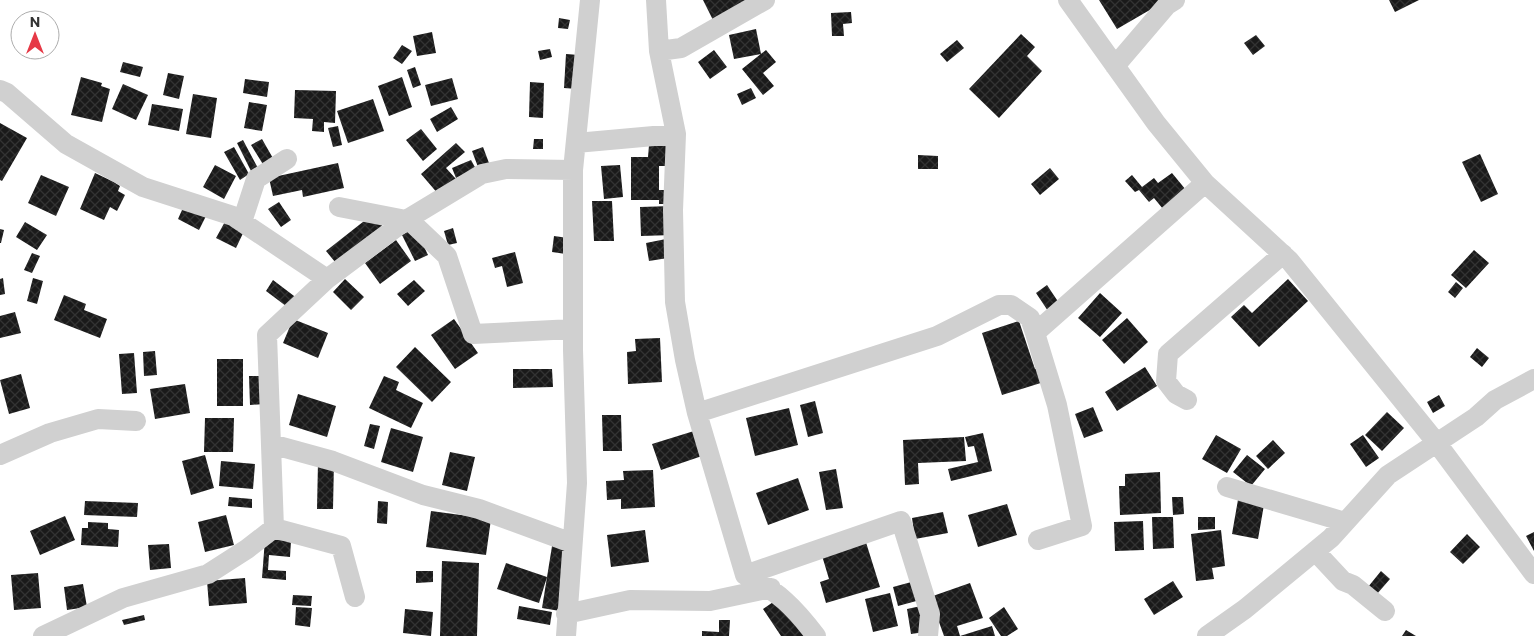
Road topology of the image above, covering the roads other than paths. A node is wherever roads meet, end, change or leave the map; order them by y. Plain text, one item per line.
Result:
1 (590, 0) edge
2 (656, 0) edge
3 (765, 0) edge
4 (1068, 0) edge
5 (1175, 0) edge
6 (659, 52) junction
7 (1115, 66) junction
8 (0, 90) edge
9 (676, 134) junction
10 (576, 143) junction
11 (287, 159) dead end
12 (573, 170) junction
13 (1205, 183) junction
14 (339, 207) dead end
15 (407, 220) junction
16 (242, 222) junction
17 (1283, 254) junction
18 (327, 279) junction
19 (573, 329) junction
20 (1035, 334) junction
21 (1534, 379) edge
22 (1187, 400) dead end
23 (697, 413) junction
24 (136, 421) dead end
25 (1436, 442) junction
26 (271, 444) junction
27 (0, 456) edge
28 (1227, 487) dead end
29 (1346, 522) junction
30 (274, 528) junction
31 (1038, 540) dead end
32 (572, 543) junction
33 (1316, 551) junction
34 (1534, 574) edge
35 (745, 575) junction
36 (772, 588) junction
37 (355, 597) dead end
38 (1385, 611) dead end
39 (566, 614) junction
40 (43, 636) edge
41 (566, 636) edge
42 (816, 636) edge
43 (928, 636) edge
44 (1207, 636) edge

1 - 10 street
2 - 6 street
3 - 6 street
4 - 7 street
5 - 7 street
6 - 9 street
7 - 13 street
8 - 16 street
9 - 10 street
9 - 23 street
10 - 12 street
11 - 16 street
12 - 15 street
12 - 19 street
13 - 17 street
13 - 20 street
14 - 15 street
15 - 18 street
15 - 19 street
16 - 18 street
17 - 22 street
17 - 25 street
18 - 26 street
19 - 32 street
20 - 23 street
20 - 31 street
21 - 25 street
23 - 35 street
24 - 27 street
25 - 29 street
25 - 34 street
26 - 30 street
26 - 32 street
28 - 29 street
29 - 33 street
30 - 37 street
30 - 40 street
32 - 39 street
33 - 38 street
33 - 44 street
35 - 36 street
35 - 43 street
36 - 39 street
36 - 42 street
39 - 41 street

